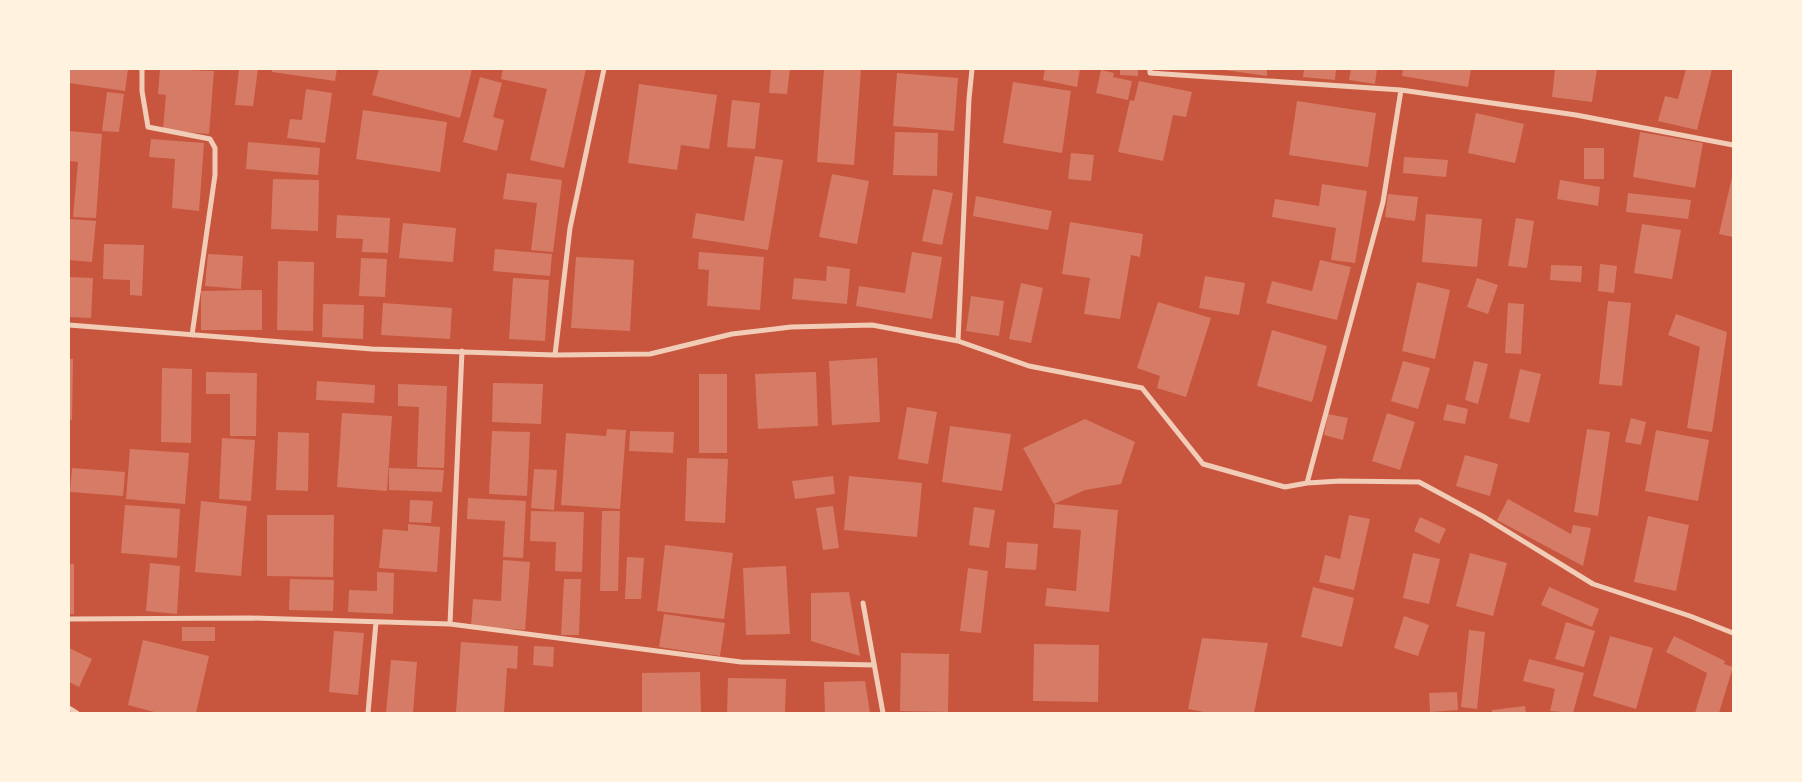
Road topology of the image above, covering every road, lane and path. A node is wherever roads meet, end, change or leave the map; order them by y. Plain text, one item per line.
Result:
1 (142, 69) edge
2 (604, 69) edge
3 (972, 69) edge
4 (1150, 69) edge
5 (1401, 90) junction
6 (1733, 145) edge
7 (69, 325) edge
8 (192, 336) junction
9 (958, 341) junction
10 (462, 351) junction
11 (555, 355) junction
12 (1307, 483) junction
13 (863, 602) dead end
14 (69, 619) edge
15 (376, 622) junction
16 (450, 624) junction
17 (1733, 633) edge
18 (874, 665) junction
19 (69, 708) edge
20 (78, 713) edge
21 (368, 713) edge
22 (883, 713) edge

1 - 8 street
2 - 11 street
3 - 9 street
4 - 5 street
5 - 6 street
5 - 12 street
7 - 8 street
8 - 10 street
9 - 11 street
9 - 12 street
10 - 11 street
10 - 16 street
12 - 17 street
13 - 18 street
14 - 15 street
15 - 16 street
15 - 21 street
16 - 18 street
18 - 22 street
19 - 20 street

